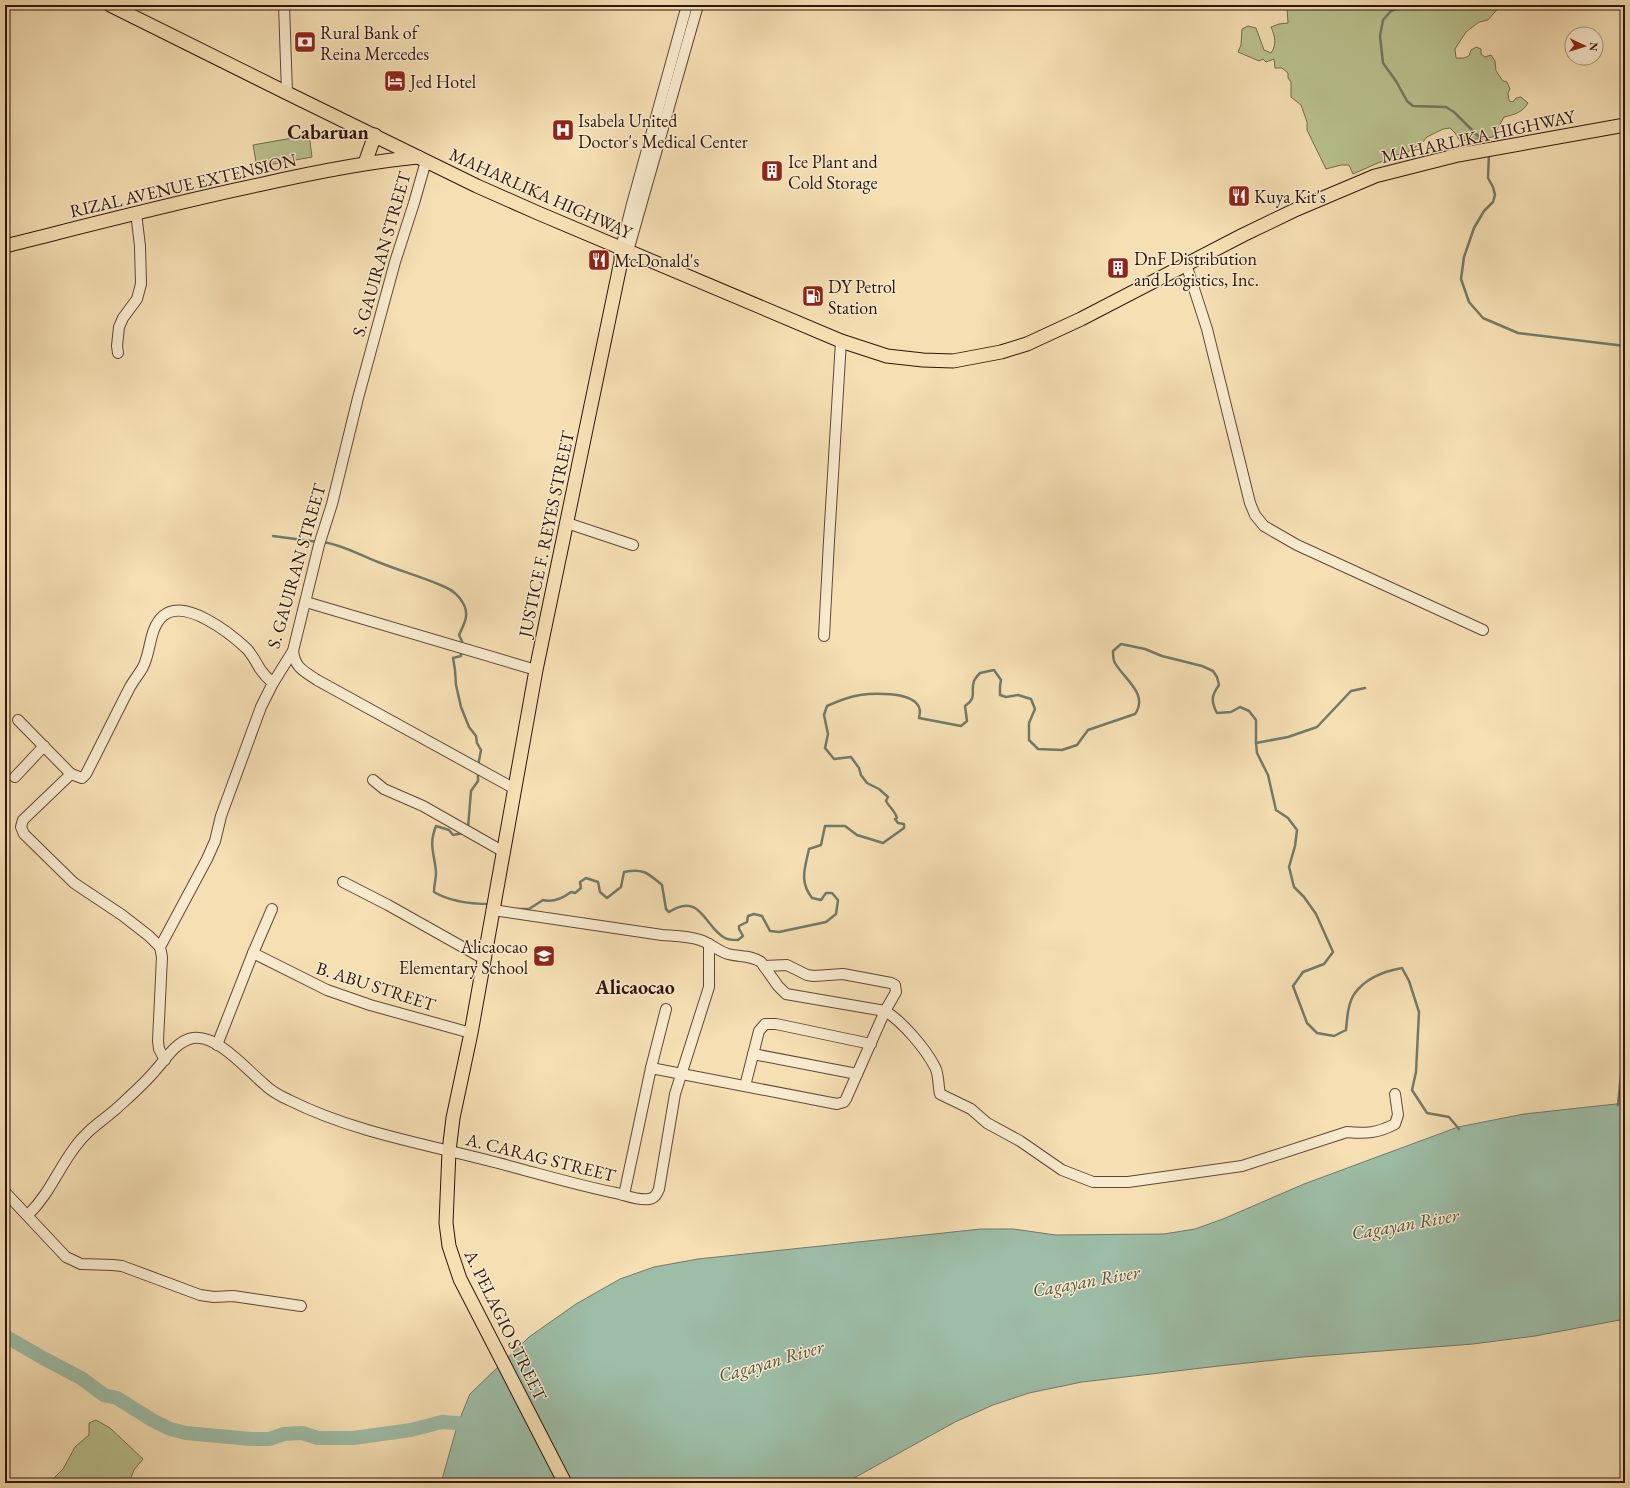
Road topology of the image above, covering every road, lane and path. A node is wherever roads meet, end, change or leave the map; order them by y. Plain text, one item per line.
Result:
1 (110, 5) edge
2 (284, 5) edge
3 (687, 5) edge
4 (698, 5) edge
5 (287, 93) junction
6 (1625, 125) edge
7 (375, 135) junction
8 (422, 159) junction
9 (365, 163) junction
10 (136, 213) junction
11 (5, 246) edge
12 (624, 253) junction
13 (1186, 264) junction
14 (841, 341) junction
15 (118, 353) dead end
16 (567, 523) junction
17 (633, 545) dead end
18 (306, 602) junction
19 (1483, 630) dead end
20 (824, 636) dead end
21 (293, 651) junction
22 (536, 670) junction
23 (273, 683) junction
24 (18, 720) dead end
25 (44, 746) junction
26 (71, 774) junction
27 (15, 778) dead end
28 (373, 780) dead end
29 (515, 789) junction
30 (504, 852) junction
31 (343, 882) dead end
32 (494, 907) junction
33 (272, 909) dead end
34 (709, 944) junction
35 (160, 947) junction
36 (253, 953) junction
37 (484, 959) junction
38 (764, 966) junction
39 (666, 1009) dead end
40 (885, 1011) junction
41 (471, 1033) junction
42 (871, 1044) junction
43 (218, 1045) junction
44 (753, 1054) junction
45 (165, 1060) junction
46 (651, 1068) junction
47 (681, 1074) junction
48 (857, 1074) junction
49 (744, 1086) junction
50 (1395, 1094) dead end
51 (449, 1151) junction
52 (5, 1192) edge
53 (624, 1195) junction
54 (28, 1215) junction
55 (301, 1306) dead end
56 (565, 1483) edge

1 - 5 main road, MAHARLIKA HIGHWAY
2 - 5 street
3 - 12 street
4 - 12 street
5 - 7 main road, MAHARLIKA HIGHWAY
6 - 13 main road, MAHARLIKA HIGHWAY
7 - 8 main road, MAHARLIKA HIGHWAY
7 - 9 main road
8 - 9 main road, RIZAL AVENUE EXTENSION
8 - 12 main road, MAHARLIKA HIGHWAY
8 - 18 street, S. GAUIRAN STREET
9 - 10 main road, RIZAL AVENUE EXTENSION
10 - 11 main road, RIZAL AVENUE EXTENSION
10 - 15 street
12 - 14 main road, MAHARLIKA HIGHWAY
12 - 16 main road, JUSTICE F. REYES STREET
13 - 14 main road, MAHARLIKA HIGHWAY
13 - 19 street
14 - 20 street
16 - 17 street
16 - 22 main road, JUSTICE F. REYES STREET
18 - 21 street, S. GAUIRAN STREET
18 - 22 street
21 - 23 street, S. GAUIRAN STREET
21 - 29 street
22 - 29 main road, JUSTICE F. REYES STREET
23 - 26 street
23 - 35 street, S. GAUIRAN STREET
24 - 25 street
25 - 26 street
25 - 27 street
26 - 35 street
28 - 30 street
29 - 30 main road, JUSTICE F. REYES STREET
30 - 32 main road, JUSTICE F. REYES STREET
31 - 37 street
32 - 34 street
32 - 37 main road, JUSTICE F. REYES STREET
33 - 36 street
34 - 38 street
34 - 47 street, A. CARAG STREET
35 - 45 street
36 - 41 street, B. ABU STREET
36 - 43 street
37 - 41 main road, A. PELAGIO STREET
38 - 40 street
38 - 40 street
39 - 46 street
40 - 42 street
40 - 50 street
41 - 51 main road, A. PELAGIO STREET
42 - 44 street
42 - 48 street
43 - 45 street, A. CARAG STREET
43 - 51 street, A. CARAG STREET
44 - 48 street
44 - 49 street
45 - 54 street, A. CARAG STREET
46 - 47 street
46 - 53 street
47 - 49 street
47 - 53 street, A. CARAG STREET
48 - 49 street
51 - 53 street, A. CARAG STREET
51 - 56 main road, A. PELAGIO STREET
52 - 54 street
54 - 55 street

